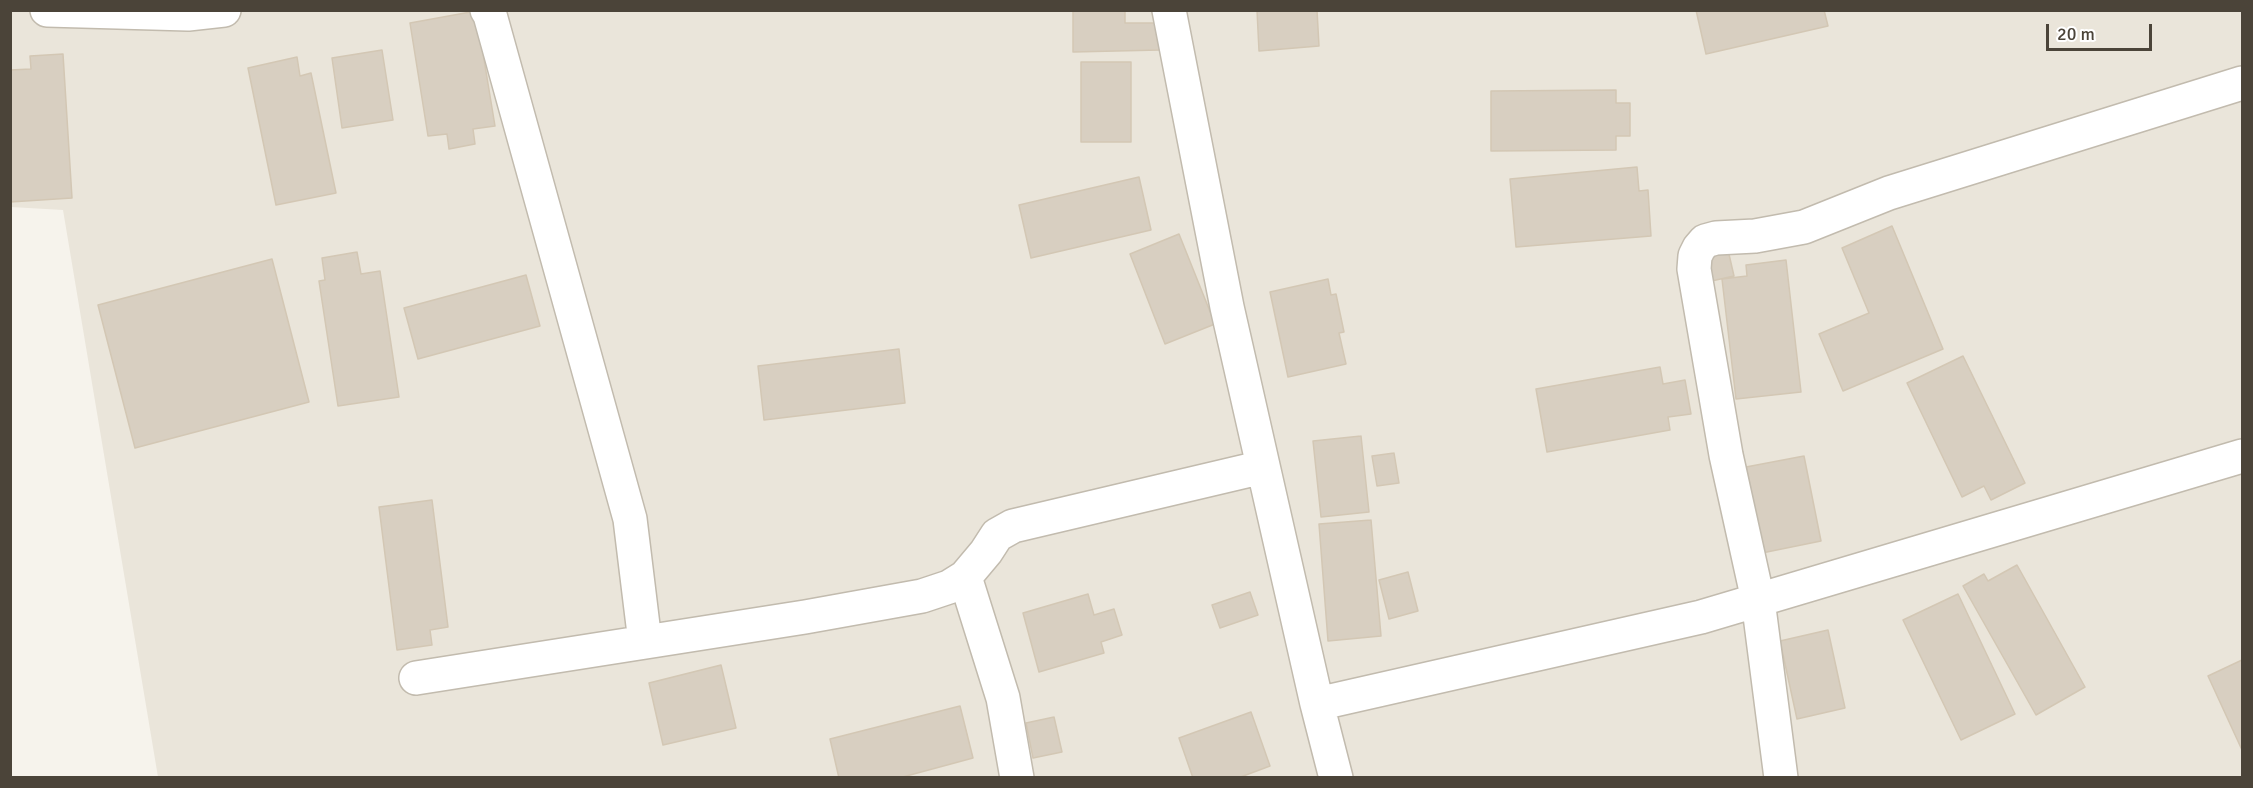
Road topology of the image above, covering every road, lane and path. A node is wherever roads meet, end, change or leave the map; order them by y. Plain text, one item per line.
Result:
1 (47, 10) edge
2 (224, 10) edge
3 (487, 10) edge
4 (1169, 10) edge
5 (2242, 83) edge
6 (2242, 456) edge
7 (1263, 467) junction
8 (965, 577) junction
9 (1758, 600) junction
10 (645, 642) junction
11 (416, 678) dead end
12 (1317, 704) junction
13 (1017, 777) edge
14 (1336, 777) edge
15 (1781, 777) edge

1 - 2 street
3 - 10 street
4 - 7 street
5 - 9 street
6 - 9 street
7 - 8 street
7 - 12 street
8 - 10 street
8 - 13 street
9 - 12 street
9 - 15 street
10 - 11 street
12 - 14 street

